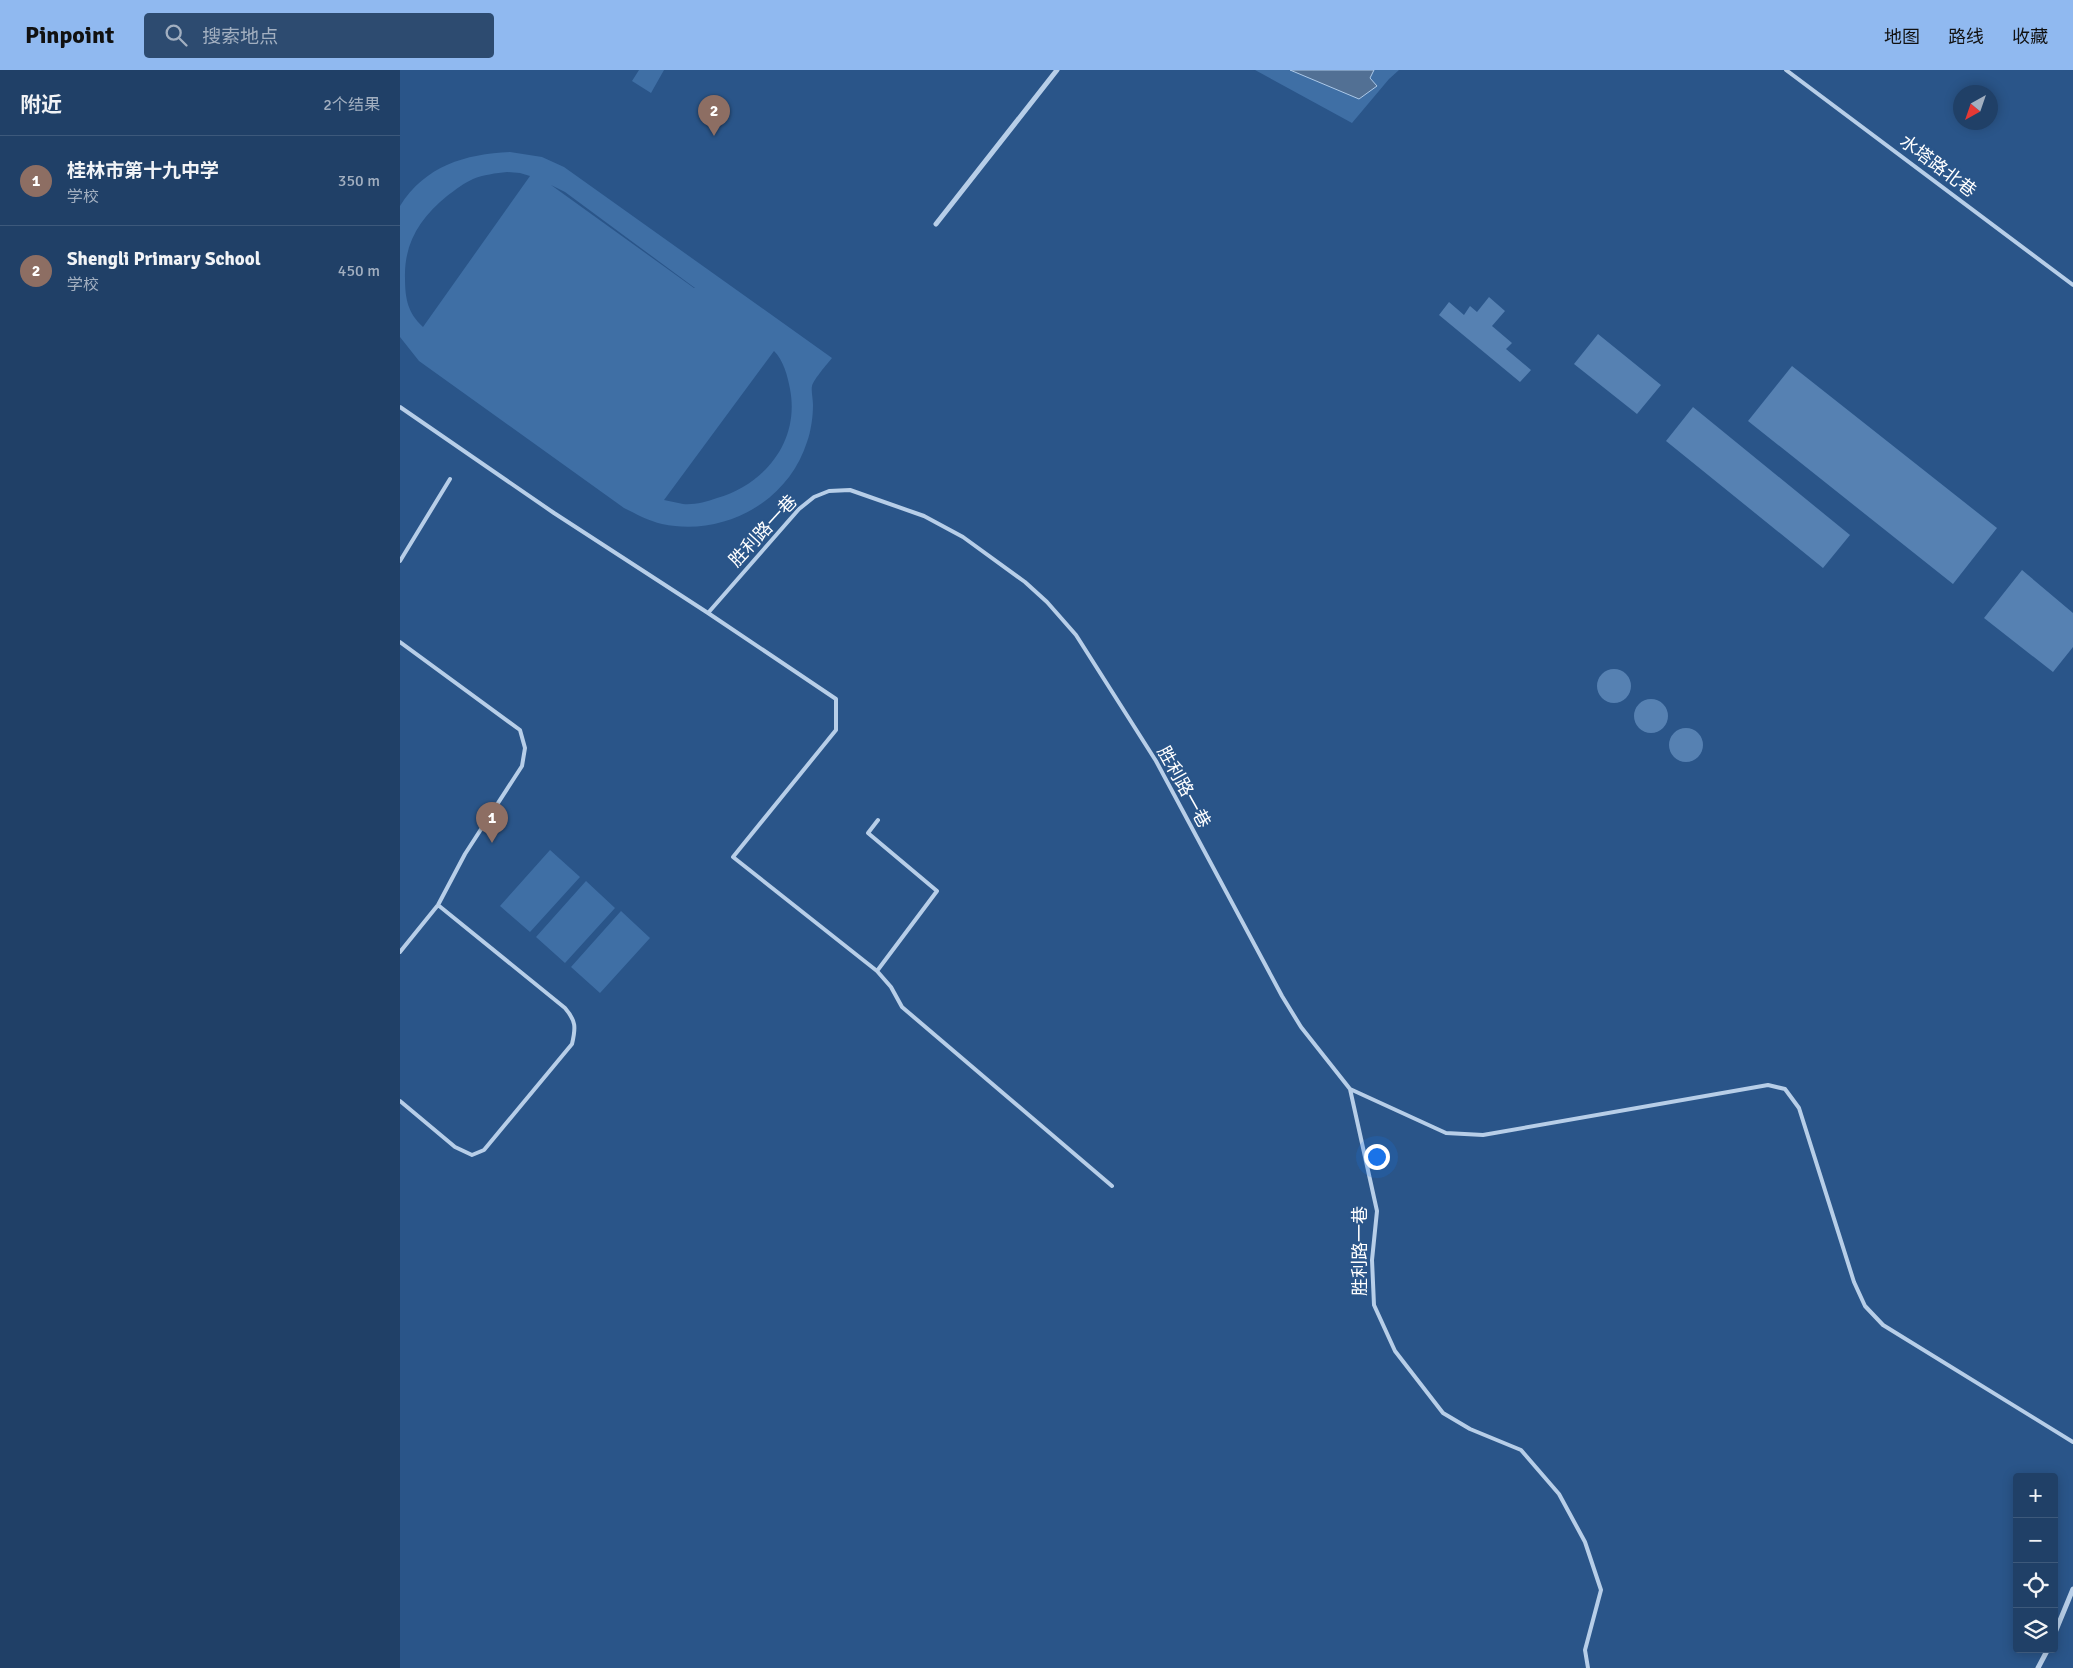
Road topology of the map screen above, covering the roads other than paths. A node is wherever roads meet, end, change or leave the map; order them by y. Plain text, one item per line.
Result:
1 (1057, 70) edge
2 (1786, 70) edge
3 (936, 224) dead end
4 (2073, 285) edge
5 (400, 407) edge
6 (450, 479) dead end
7 (400, 561) edge
8 (708, 613) junction
9 (400, 642) edge
10 (878, 820) dead end
11 (438, 904) junction
12 (400, 952) edge
13 (877, 971) junction
14 (1350, 1089) junction
15 (400, 1101) edge
16 (1112, 1186) dead end
17 (2073, 1442) edge
18 (2073, 1588) edge
19 (2058, 1625) edge
20 (2046, 1653) edge
21 (1588, 1668) edge
22 (2038, 1668) edge

1 - 3 street
2 - 4 lane, 水塔路北巷
5 - 8 lane
6 - 7 lane
8 - 13 lane
8 - 14 lane, 胜利路一巷
9 - 11 lane
10 - 13 lane
11 - 12 lane
11 - 15 lane
13 - 16 lane
14 - 17 lane
14 - 21 lane, 胜利路一巷
18 - 19 street
20 - 22 street

